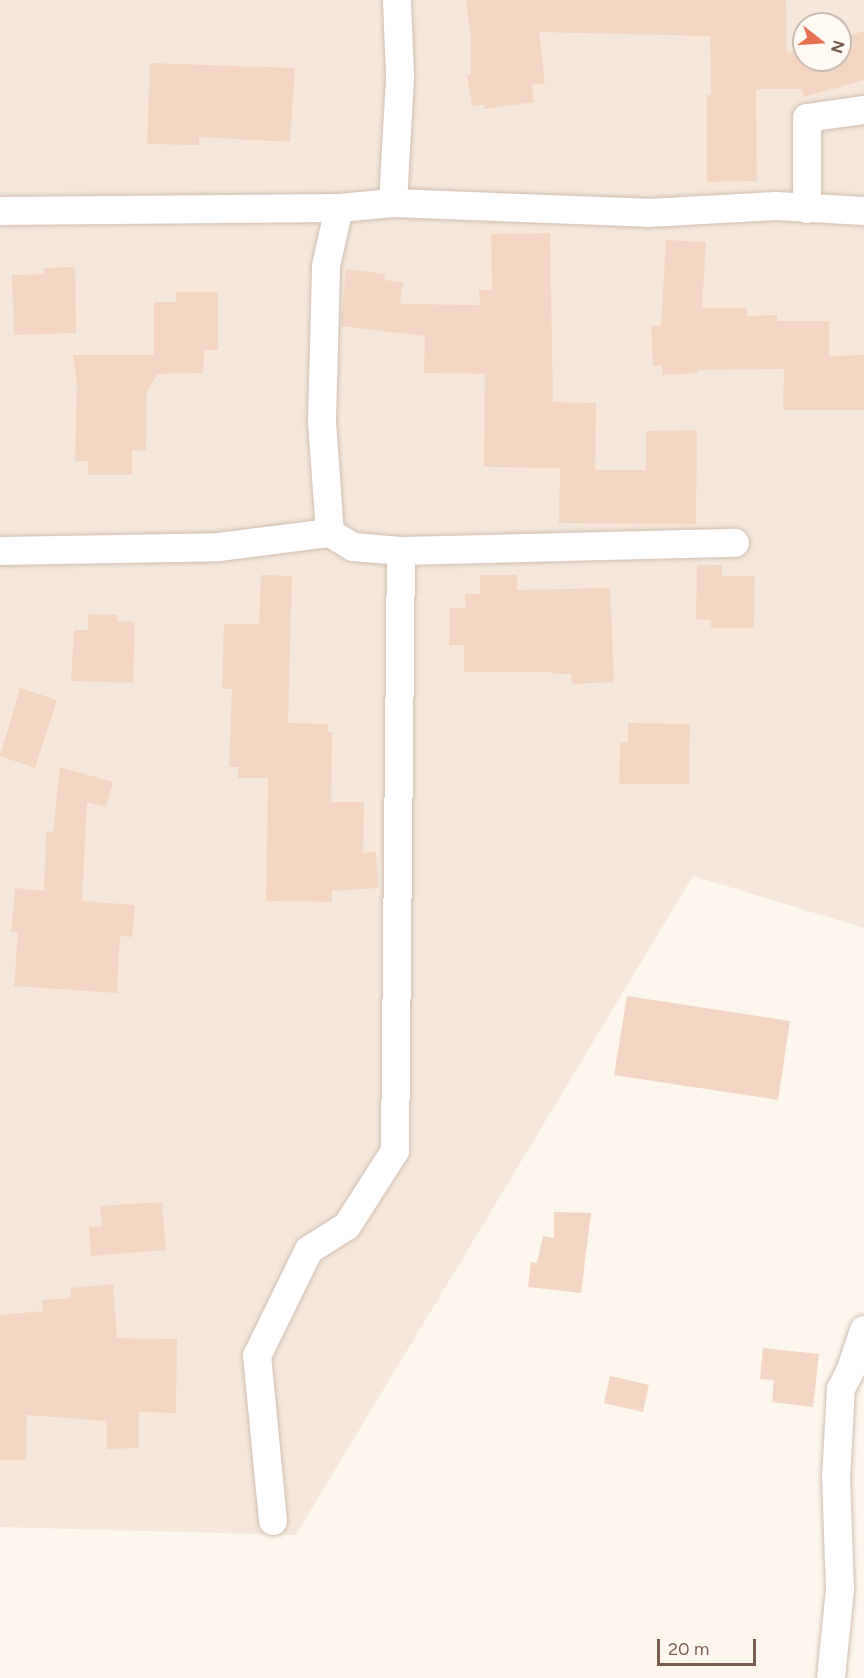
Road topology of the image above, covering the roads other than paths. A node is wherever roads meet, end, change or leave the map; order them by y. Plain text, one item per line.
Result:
1 (398, 0) edge
2 (864, 110) edge
3 (393, 203) junction
4 (339, 208) junction
5 (807, 209) junction
6 (0, 211) edge
7 (864, 211) edge
8 (330, 533) junction
9 (735, 543) dead end
10 (0, 551) edge
11 (401, 551) junction
12 (864, 1330) edge
13 (273, 1521) dead end
14 (831, 1678) edge

1 - 3 street
2 - 5 street
3 - 4 street
3 - 5 street
4 - 6 street
4 - 8 street
5 - 7 street
8 - 10 street
8 - 11 street
9 - 11 street
11 - 13 street
12 - 14 street

